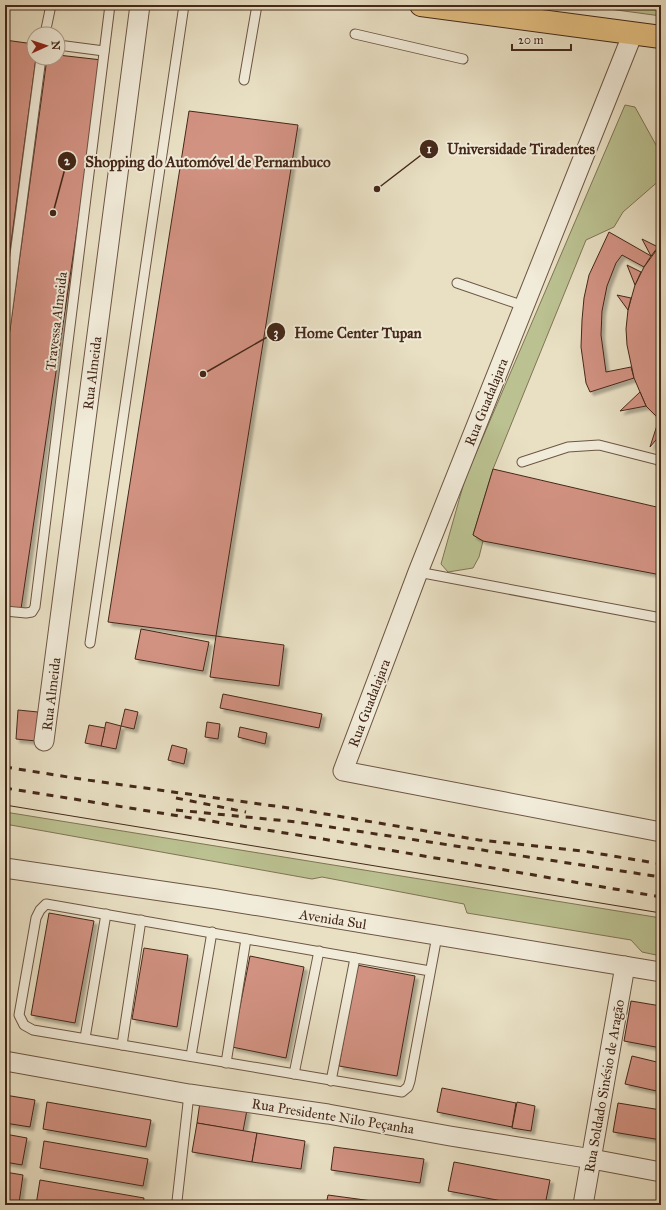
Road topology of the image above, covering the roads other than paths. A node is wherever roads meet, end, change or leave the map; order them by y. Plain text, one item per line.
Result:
1 (51, 5) edge
2 (110, 5) edge
3 (140, 5) edge
4 (184, 5) edge
5 (257, 5) edge
6 (421, 5) edge
7 (47, 26) edge
8 (355, 34) dead end
9 (634, 34) junction
10 (661, 37) edge
11 (66, 46) edge
12 (104, 50) junction
13 (463, 59) dead end
14 (40, 66) edge
15 (244, 80) dead end
16 (457, 283) dead end
17 (524, 306) junction
18 (5, 330) edge
19 (522, 462) dead end
20 (661, 463) edge
21 (418, 572) junction
22 (5, 611) edge
23 (661, 618) edge
24 (90, 643) dead end
25 (44, 741) dead end
26 (661, 832) edge
27 (5, 868) edge
28 (106, 914) junction
29 (141, 920) junction
30 (212, 932) junction
31 (437, 936) junction
32 (246, 939) junction
33 (319, 952) junction
34 (355, 958) junction
35 (625, 966) junction
36 (430, 971) junction
37 (661, 972) edge
38 (85, 1038) junction
39 (122, 1045) junction
40 (190, 1056) junction
41 (5, 1061) edge
42 (226, 1063) junction
43 (294, 1074) junction
44 (331, 1081) junction
45 (189, 1094) junction
46 (592, 1159) junction
47 (661, 1172) edge
48 (177, 1201) dead end
49 (583, 1205) edge

1 - 7 lane
2 - 12 lane, Travessa Almeida
3 - 25 street, Rua Almeida
4 - 24 lane
5 - 15 lane
6 - 9 highway
8 - 13 lane
9 - 10 highway
9 - 17 street, Rua Guadalajara
11 - 12 lane
12 - 22 lane, Travessa Almeida
14 - 18 lane
16 - 17 lane
17 - 21 street, Rua Guadalajara
19 - 20 lane
21 - 23 lane
21 - 26 street, Rua Guadalajara
27 - 31 street, Avenida Sul
28 - 29 lane
28 - 38 lane
28 - 38 lane
29 - 30 lane
29 - 39 lane
30 - 32 lane
30 - 40 lane
31 - 35 street, Avenida Sul
31 - 36 lane
32 - 33 lane
32 - 42 lane
33 - 34 lane
33 - 43 lane
34 - 36 lane
34 - 44 lane
35 - 37 street, Avenida Sul
35 - 46 street, Rua Soldado Sinésio de Aragão
36 - 44 lane
38 - 39 lane
39 - 40 lane
40 - 42 lane
41 - 45 street, Rua Presidente Nilo Peçanha
42 - 43 lane
43 - 44 lane
45 - 46 street, Rua Presidente Nilo Peçanha
45 - 48 lane
46 - 47 street, Rua Presidente Nilo Peçanha
46 - 49 street, Rua Soldado Sinésio de Aragão

